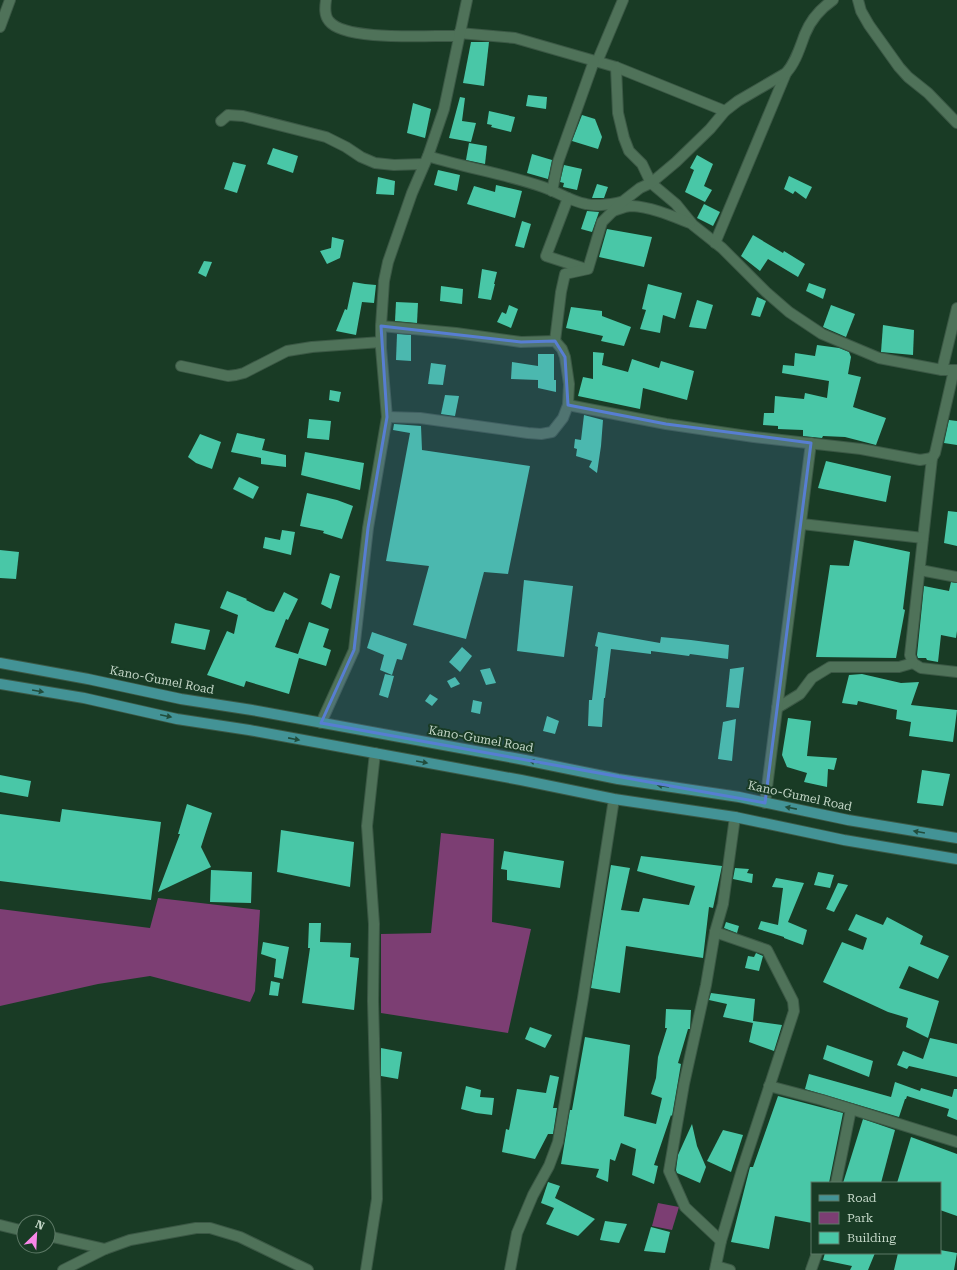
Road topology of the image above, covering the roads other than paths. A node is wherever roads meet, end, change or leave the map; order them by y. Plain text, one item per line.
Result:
1 (10, 0) edge
2 (326, 0) edge
3 (467, 0) edge
4 (623, 0) edge
5 (833, 0) edge
6 (858, 0) edge
7 (0, 27) edge
8 (459, 34) junction
9 (596, 61) junction
10 (616, 67) junction
11 (786, 73) junction
12 (725, 111) junction
13 (220, 121) dead end
14 (957, 123) edge
15 (426, 160) junction
16 (651, 183) junction
17 (552, 191) junction
18 (568, 198) junction
19 (622, 202) junction
20 (612, 211) junction
21 (692, 223) junction
22 (715, 243) junction
23 (588, 269) junction
24 (957, 308) edge
25 (381, 326) junction
26 (555, 341) junction
27 (381, 342) junction
28 (181, 366) dead end
29 (942, 370) junction
30 (955, 370) edge
31 (568, 405) junction
32 (387, 418) junction
33 (811, 443) junction
34 (932, 458) junction
35 (802, 524) junction
36 (923, 538) junction
37 (920, 570) junction
38 (957, 577) edge
39 (0, 663) edge
40 (913, 663) junction
41 (957, 672) edge
42 (0, 684) edge
43 (777, 708) junction
44 (320, 723) junction
45 (374, 753) junction
46 (614, 799) junction
47 (765, 803) junction
48 (735, 817) junction
49 (957, 838) edge
50 (957, 859) edge
51 (714, 932) junction
52 (769, 1086) junction
53 (851, 1110) junction
54 (957, 1142) edge
55 (836, 1182) edge
56 (0, 1226) edge
57 (16, 1229) edge
58 (56, 1238) edge
59 (721, 1241) junction
60 (105, 1249) junction
61 (817, 1254) edge
62 (715, 1268) edge
63 (62, 1270) edge
64 (308, 1270) edge
65 (366, 1270) edge
66 (510, 1270) edge
67 (730, 1270) edge
68 (811, 1270) edge

1 - 7 street
2 - 8 street
3 - 8 street
4 - 9 street
5 - 11 street
6 - 14 street
8 - 9 street
8 - 15 street
9 - 10 street
9 - 17 street
10 - 12 street
10 - 16 street
11 - 12 street
11 - 22 street
12 - 16 street
13 - 15 street
15 - 17 street
15 - 25 street
16 - 19 street
16 - 21 street
17 - 18 street
18 - 19 street
18 - 23 street
19 - 20 street
20 - 21 street
20 - 23 street
21 - 22 street
22 - 29 street
23 - 26 street
24 - 29 street
25 - 26 street
25 - 27 street
26 - 31 street
27 - 28 street
27 - 32 street
29 - 30 street
30 - 34 street
31 - 32 street
31 - 33 street
32 - 44 street
33 - 34 street
33 - 35 street
34 - 36 street
35 - 36 street
35 - 43 street
36 - 37 street
37 - 38 street
37 - 40 street
39 - 44 main road, Kano-Gumel Road
40 - 41 street
40 - 43 street
42 -> 45 main road
43 - 47 street
47 -> 44 main road, Kano-Gumel Road
45 -> 46 main road
45 - 65 street
46 - 48 main road
46 - 66 street
49 -> 47 main road, Kano-Gumel Road
48 - 50 main road
48 - 51 street
51 - 52 street
51 - 59 street
52 - 53 street
52 - 59 street
53 - 54 street
53 - 55 street
56 - 57 street
58 - 60 street
59 - 62 street
60 - 63 street
60 - 64 street
61 - 68 street
62 - 67 street

